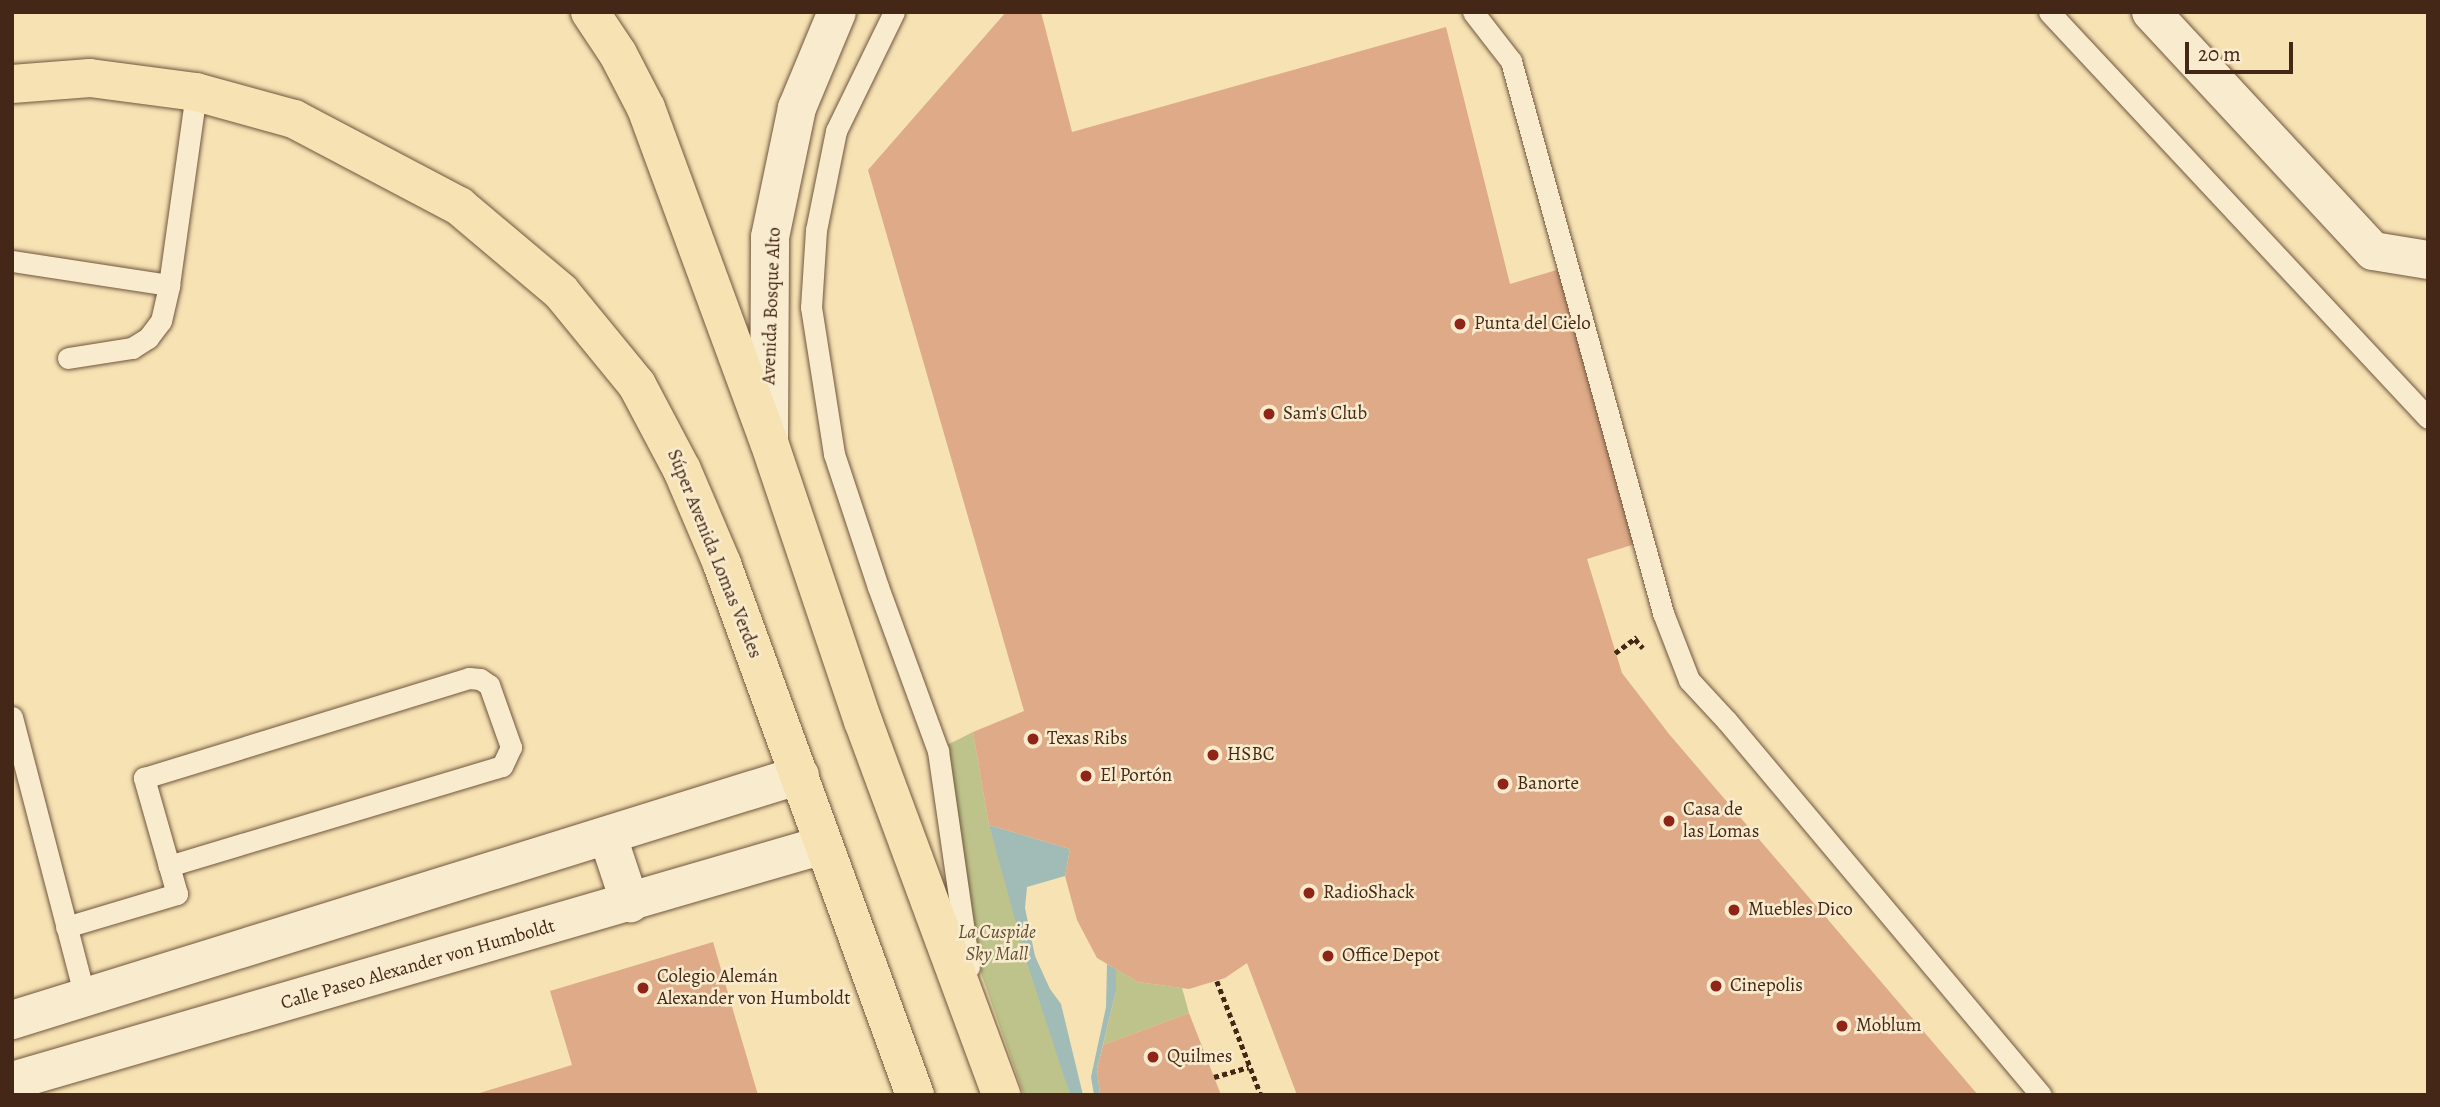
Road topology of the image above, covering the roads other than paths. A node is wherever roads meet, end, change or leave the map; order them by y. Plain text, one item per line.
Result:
1 (590, 12) edge
2 (837, 12) edge
3 (894, 12) edge
4 (1473, 12) edge
5 (2049, 12) edge
6 (2151, 12) edge
7 (12, 84) edge
8 (196, 92) junction
9 (2428, 260) edge
10 (12, 261) edge
11 (169, 285) junction
12 (68, 358) dead end
13 (2428, 418) edge
14 (769, 442) junction
15 (12, 717) edge
16 (800, 775) junction
17 (608, 837) junction
18 (823, 845) junction
19 (169, 866) junction
20 (630, 903) junction
21 (66, 927) junction
22 (86, 998) junction
23 (12, 1020) edge
24 (978, 1032) junction
25 (12, 1081) edge
26 (914, 1094) edge
27 (1001, 1095) edge
28 (2041, 1095) edge

1 - 14 main road
2 - 14 street, Avenida Bosque Alto
3 - 24 lane
4 - 28 lane
5 - 13 lane
6 - 9 street
7 - 8 main road, Súper Avenida Lomas Verdes
8 - 11 lane
8 - 16 main road, Súper Avenida Lomas Verdes
10 - 11 lane
11 - 12 lane
14 - 24 main road
15 - 21 lane
16 - 17 street
16 - 18 main road, Súper Avenida Lomas Verdes
17 - 20 street
17 - 22 street
18 - 20 street, Calle Paseo Alexander von Humboldt
18 - 26 main road, Súper Avenida Lomas Verdes
19 - 19 lane
19 - 21 lane
20 - 25 street, Calle Paseo Alexander von Humboldt
21 - 22 lane
22 - 23 street
24 - 27 main road

